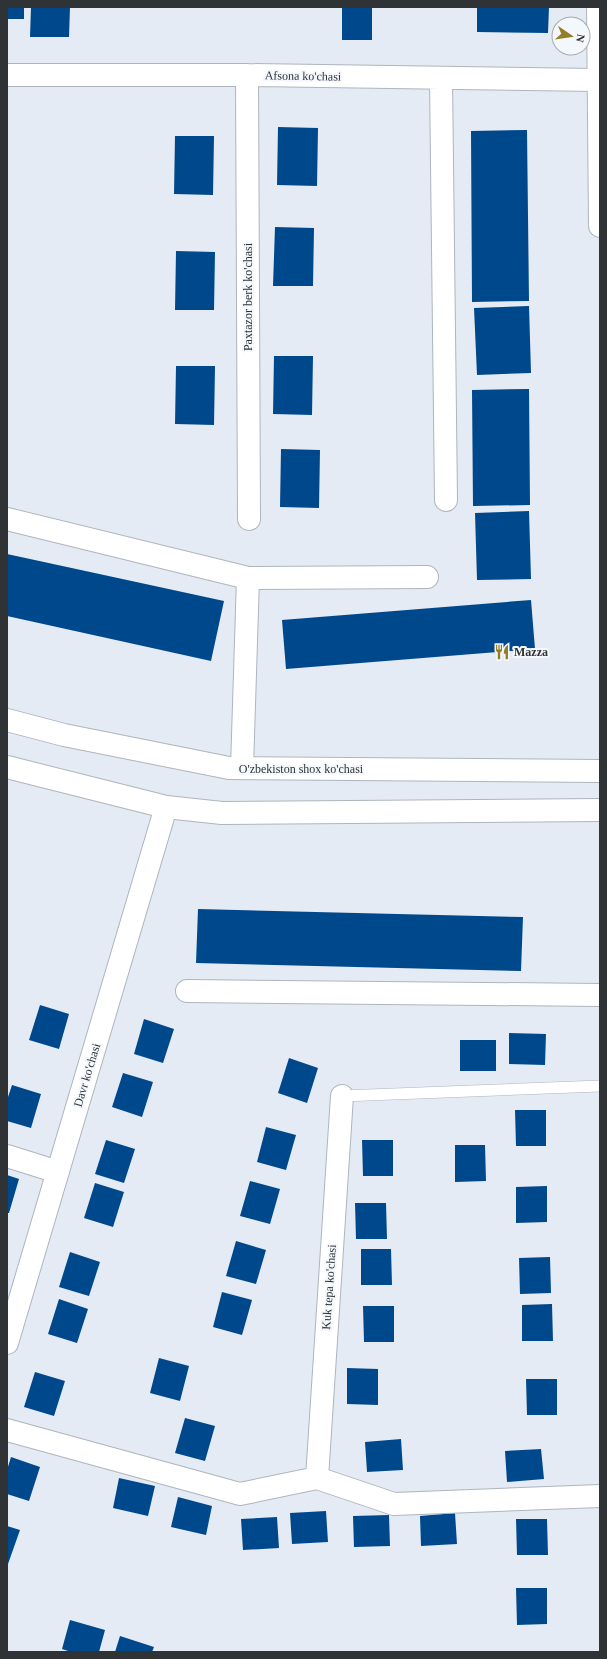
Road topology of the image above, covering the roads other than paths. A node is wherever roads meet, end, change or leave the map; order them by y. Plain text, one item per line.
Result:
1 (598, 7) edge
2 (7, 75) edge
3 (247, 75) junction
4 (441, 79) junction
5 (598, 80) junction
6 (600, 226) edge
7 (446, 500) dead end
8 (7, 519) edge
9 (249, 519) dead end
10 (427, 577) dead end
11 (248, 578) junction
12 (7, 720) edge
13 (7, 767) edge
14 (242, 768) junction
15 (600, 771) edge
16 (166, 807) junction
17 (600, 810) edge
18 (187, 991) dead end
19 (600, 995) edge
20 (600, 1086) edge
21 (342, 1096) joint
22 (7, 1156) edge
23 (58, 1172) junction
24 (7, 1343) edge
25 (7, 1430) edge
26 (317, 1478) junction
27 (600, 1496) edge

1 - 5 street
2 - 3 street, Afsona ko'chasi
3 - 4 street, Afsona ko'chasi
3 - 9 street, Paxtazor berk ko'chasi
4 - 5 street, Afsona ko'chasi
4 - 7 street
5 - 6 street
8 - 11 street
10 - 11 street
11 - 14 street
12 - 14 street, O'zbekiston shox ko'chasi
13 - 16 street
14 - 15 street, O'zbekiston shox ko'chasi
16 - 17 street
16 - 23 street, Davr ko'chasi
18 - 19 street
20 - 21 lane
21 - 26 street, Kuk tepa ko'chasi
22 - 23 street
23 - 24 street, Davr ko'chasi
25 - 26 street
26 - 27 street

